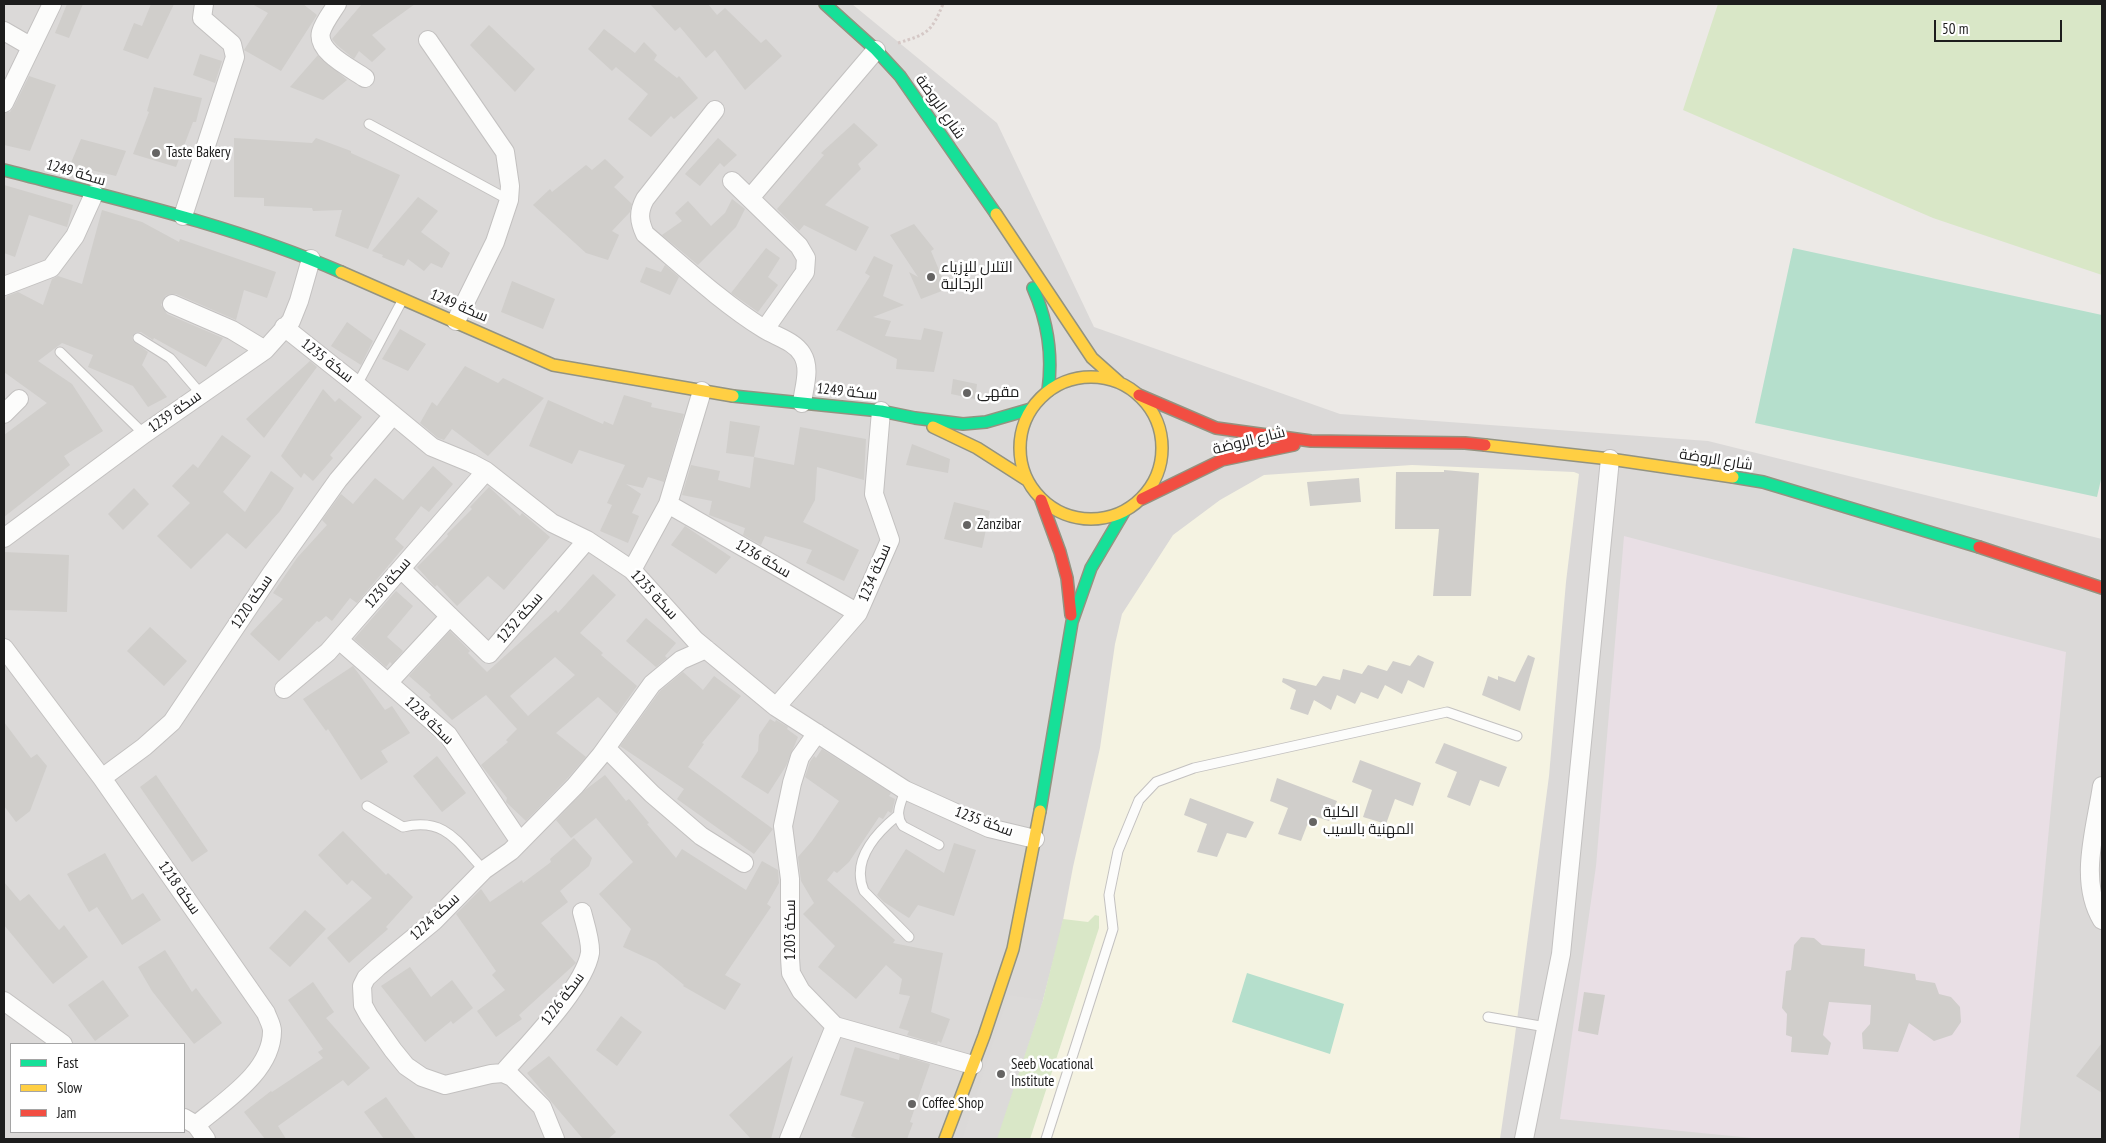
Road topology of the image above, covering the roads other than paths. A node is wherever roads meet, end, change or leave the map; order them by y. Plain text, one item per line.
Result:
1 (52, 4) edge
2 (204, 4) edge
3 (337, 4) edge
4 (825, 4) edge
5 (4, 31) edge
6 (428, 40) dead end
7 (30, 46) junction
8 (876, 50) junction
9 (365, 78) dead end
10 (4, 102) edge
11 (716, 110) dead end
12 (369, 124) dead end
13 (4, 170) edge
14 (732, 181) dead end
15 (94, 194) junction
16 (750, 198) junction
17 (508, 200) junction
18 (182, 216) junction
19 (1013, 242) junction
20 (311, 259) junction
21 (4, 286) edge
22 (403, 299) junction
23 (172, 304) dead end
24 (456, 321) junction
25 (284, 328) junction
26 (765, 330) junction
27 (138, 338) dead end
28 (264, 350) junction
29 (60, 352) dead end
30 (1118, 382) junction
31 (357, 385) junction
32 (702, 391) junction
33 (1048, 391) junction
34 (201, 394) junction
35 (1140, 395) junction
36 (19, 400) dead end
37 (802, 403) junction
38 (1031, 409) junction
39 (881, 410) junction
40 (4, 414) edge
41 (393, 415) junction
42 (914, 418) junction
43 (144, 434) junction
44 (1311, 441) junction
45 (1610, 459) junction
46 (486, 471) junction
47 (1027, 480) junction
48 (1142, 499) junction
49 (1041, 500) junction
50 (668, 504) junction
51 (1124, 512) junction
52 (4, 538) edge
53 (588, 540) junction
54 (401, 569) junction
55 (632, 570) junction
56 (2102, 588) edge
57 (858, 613) junction
58 (450, 616) junction
59 (1072, 622) junction
60 (339, 640) junction
61 (4, 648) edge
62 (706, 649) junction
63 (388, 683) junction
64 (284, 689) dead end
65 (776, 707) junction
66 (817, 733) junction
67 (1517, 736) dead end
68 (606, 748) junction
69 (102, 778) junction
70 (2102, 786) edge
71 (905, 790) junction
72 (367, 806) dead end
73 (897, 816) junction
74 (1035, 839) junction
75 (520, 842) junction
76 (939, 845) dead end
77 (744, 863) dead end
78 (484, 870) junction
79 (582, 912) dead end
80 (2102, 920) edge
81 (908, 937) dead end
82 (4, 1001) edge
83 (1488, 1017) dead end
84 (835, 1026) junction
85 (1546, 1027) junction
86 (62, 1043) edge
87 (973, 1065) junction
88 (502, 1073) junction
89 (190, 1121) edge
90 (206, 1139) edge
91 (555, 1139) edge
92 (789, 1139) edge
93 (945, 1139) edge
94 (1046, 1139) edge
95 (1524, 1139) edge

1 - 7 street
2 - 18 street
3 - 9 street
4 - 8 main road, شارع الروضة
5 - 7 street
6 - 17 street
7 - 10 street
8 - 16 street
8 - 19 main road, شارع الروضة
11 - 26 street
12 - 17 lane
13 - 15 main road, سكة 1249
14 - 16 street
15 - 18 main road, سكة 1249
15 - 21 street
16 - 26 street
17 - 24 street
18 - 20 main road, سكة 1249
19 - 30 main road, شارع الروضة
19 - 33 main road, شارع الروضة
20 - 22 main road, سكة 1249
20 - 25 street, سكة 1239
22 - 24 main road, سكة 1249
22 - 31 lane
23 - 28 street
24 - 32 main road, سكة 1249
25 - 28 street, سكة 1239
25 - 31 street, سكة 1235
26 - 37 street
27 - 34 lane
28 - 34 street, سكة 1239
29 - 43 lane
30 - 33 main road
30 - 35 main road
31 - 41 street, سكة 1235
32 - 37 main road, سكة 1249
32 - 50 street
33 - 38 main road
34 - 43 street, سكة 1239
35 - 44 main road, شارع الروضة
35 - 48 main road
36 - 40 street
37 - 39 main road, سكة 1249
38 - 42 main road, سكة 1249
38 - 47 main road
39 - 42 main road, سكة 1249
39 - 57 street, سكة 1234
41 - 46 street, سكة 1235
41 - 69 street, سكة 1220
42 - 47 main road, سكة 1249
43 - 52 street, سكة 1239
44 - 45 main road, شارع الروضة
44 - 48 main road, شارع الروضة
45 - 56 main road, شارع الروضة
45 - 85 street
46 - 53 street, سكة 1235
46 - 54 street, سكة 1230
47 - 49 main road
48 - 51 main road
49 - 51 main road
49 - 59 main road
50 - 55 street
50 - 57 street, سكة 1236
51 - 59 main road
53 - 55 street, سكة 1235
53 - 58 street, سكة 1232
54 - 58 street, سكة 1232
54 - 60 street, سكة 1230
55 - 62 street, سكة 1235
57 - 65 street, سكة 1234
58 - 63 street
59 - 74 main road
60 - 63 street, سكة 1228
60 - 64 street, سكة 1230
61 - 69 street, سكة 1218
62 - 65 street, سكة 1235
62 - 68 street, سكة 1224
63 - 75 street, سكة 1228
65 - 66 street, سكة 1235
66 - 71 street, سكة 1235
66 - 84 street, سكة 1203
67 - 94 lane
68 - 75 street, سكة 1224
68 - 77 street
69 - 89 street, سكة 1218
70 - 80 street
71 - 73 lane
71 - 74 street, سكة 1235
72 - 78 lane
73 - 76 lane
73 - 81 lane
74 - 87 main road
75 - 78 street, سكة 1224
78 - 88 street, سكة 1224
79 - 88 street, سكة 1226
82 - 86 street
83 - 85 lane
84 - 87 street
84 - 92 street
85 - 95 street
87 - 93 main road
88 - 91 street
89 - 90 street

